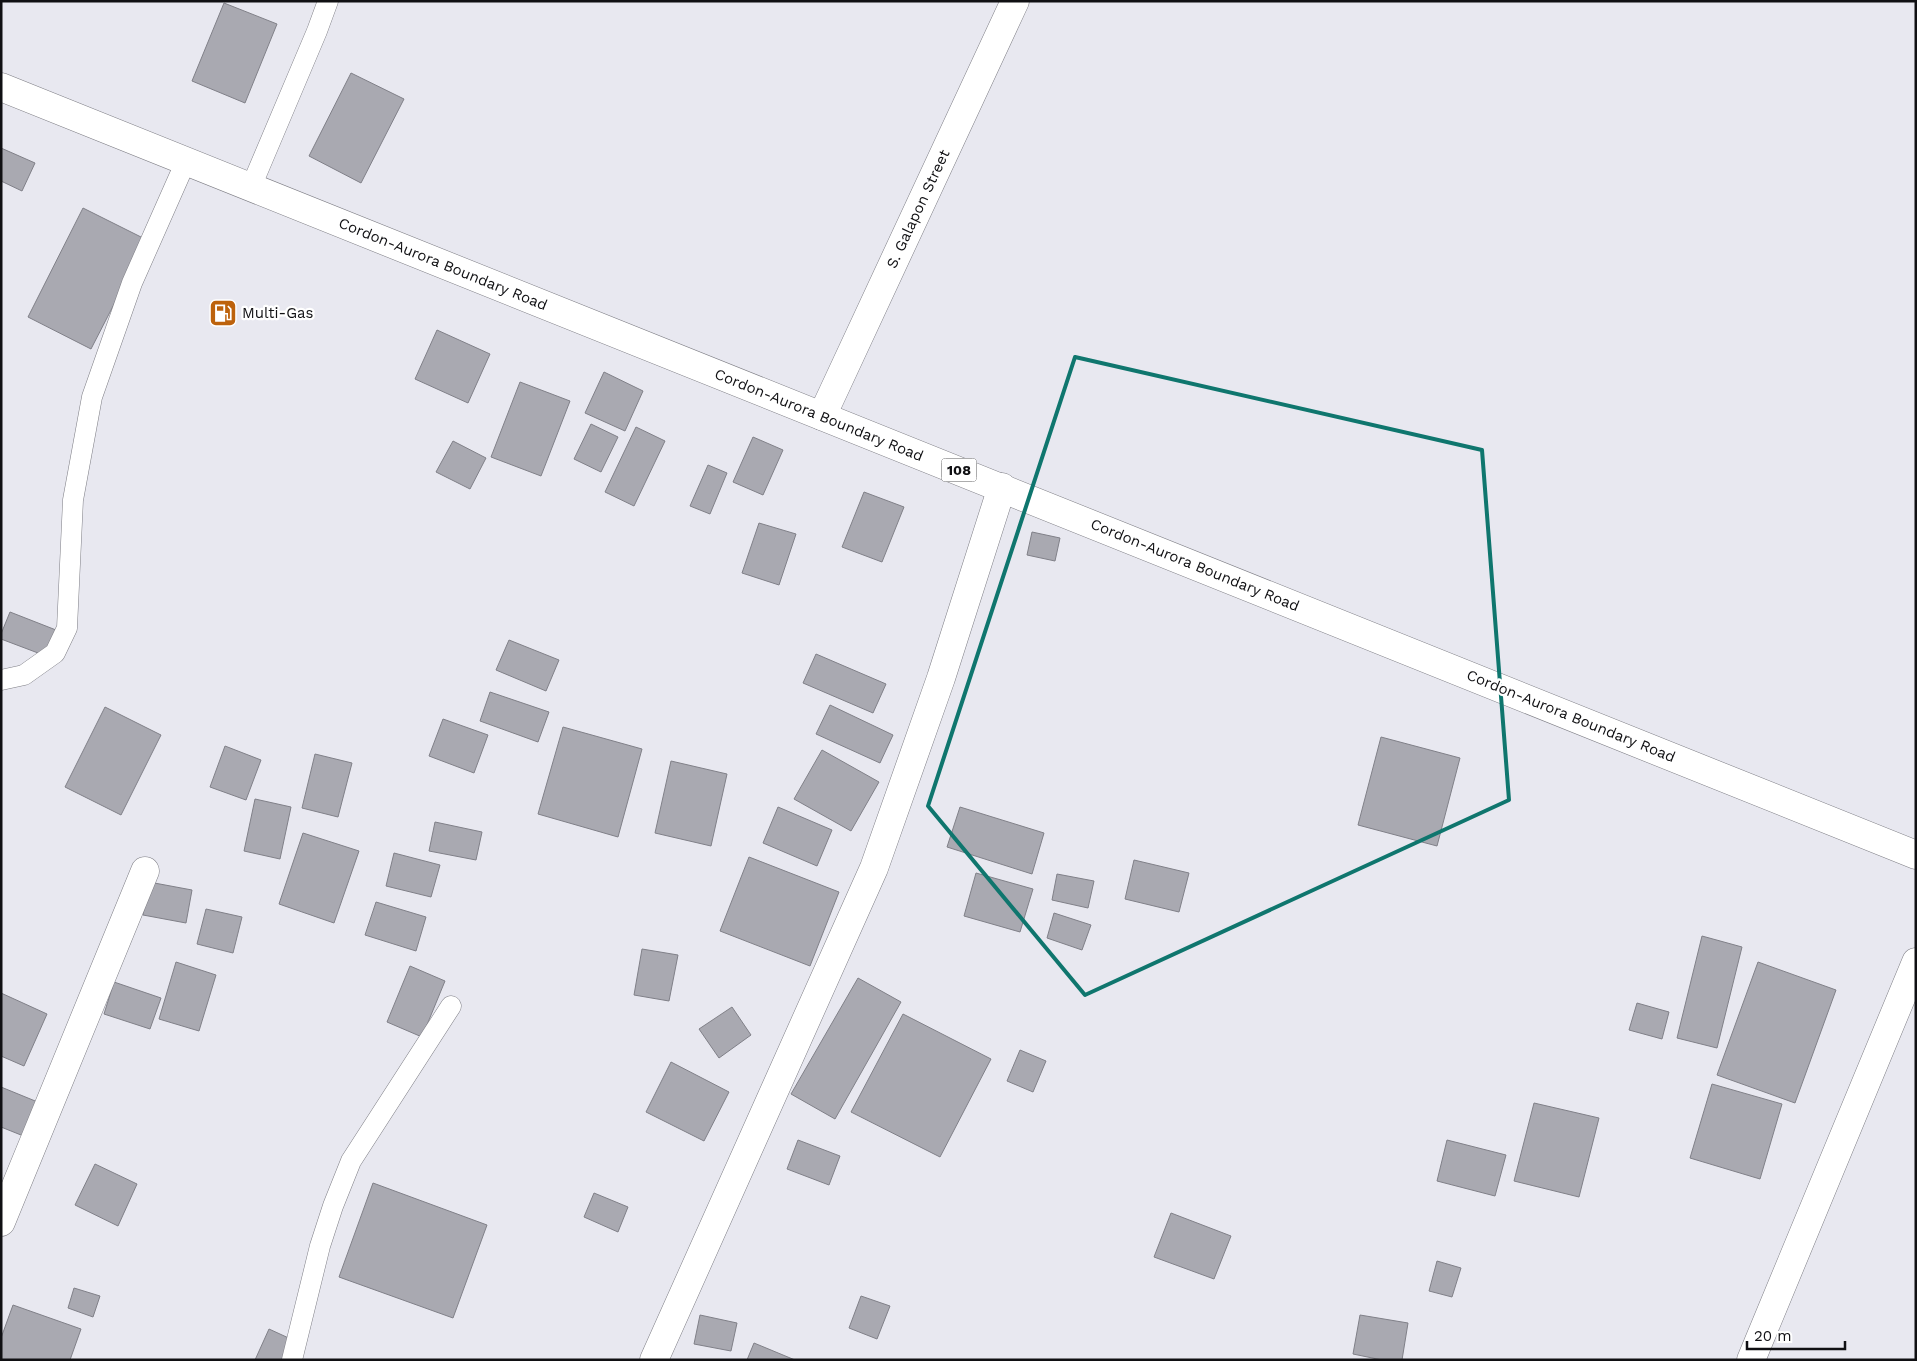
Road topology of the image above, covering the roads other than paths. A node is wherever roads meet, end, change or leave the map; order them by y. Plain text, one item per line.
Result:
1 (328, 1) edge
2 (1015, 1) edge
3 (1, 87) edge
4 (186, 161) junction
5 (252, 187) junction
6 (822, 416) junction
7 (1002, 487) junction
8 (1, 680) edge
9 (1916, 855) edge
10 (145, 871) dead end
11 (1916, 962) edge
12 (450, 1006) dead end
13 (1, 1222) edge
14 (292, 1360) edge
15 (654, 1360) edge
16 (1751, 1360) edge

1 - 5 lane
2 - 6 street, S. Galapon Street
3 - 4 street, Cordon-Aurora Boundary Road / 108
4 - 5 street, Cordon-Aurora Boundary Road / 108
4 - 8 lane
5 - 6 street, Cordon-Aurora Boundary Road / 108
6 - 7 street, Cordon-Aurora Boundary Road / 108
7 - 9 street, Cordon-Aurora Boundary Road / 108
7 - 15 street
10 - 13 street
11 - 16 street
12 - 14 lane

